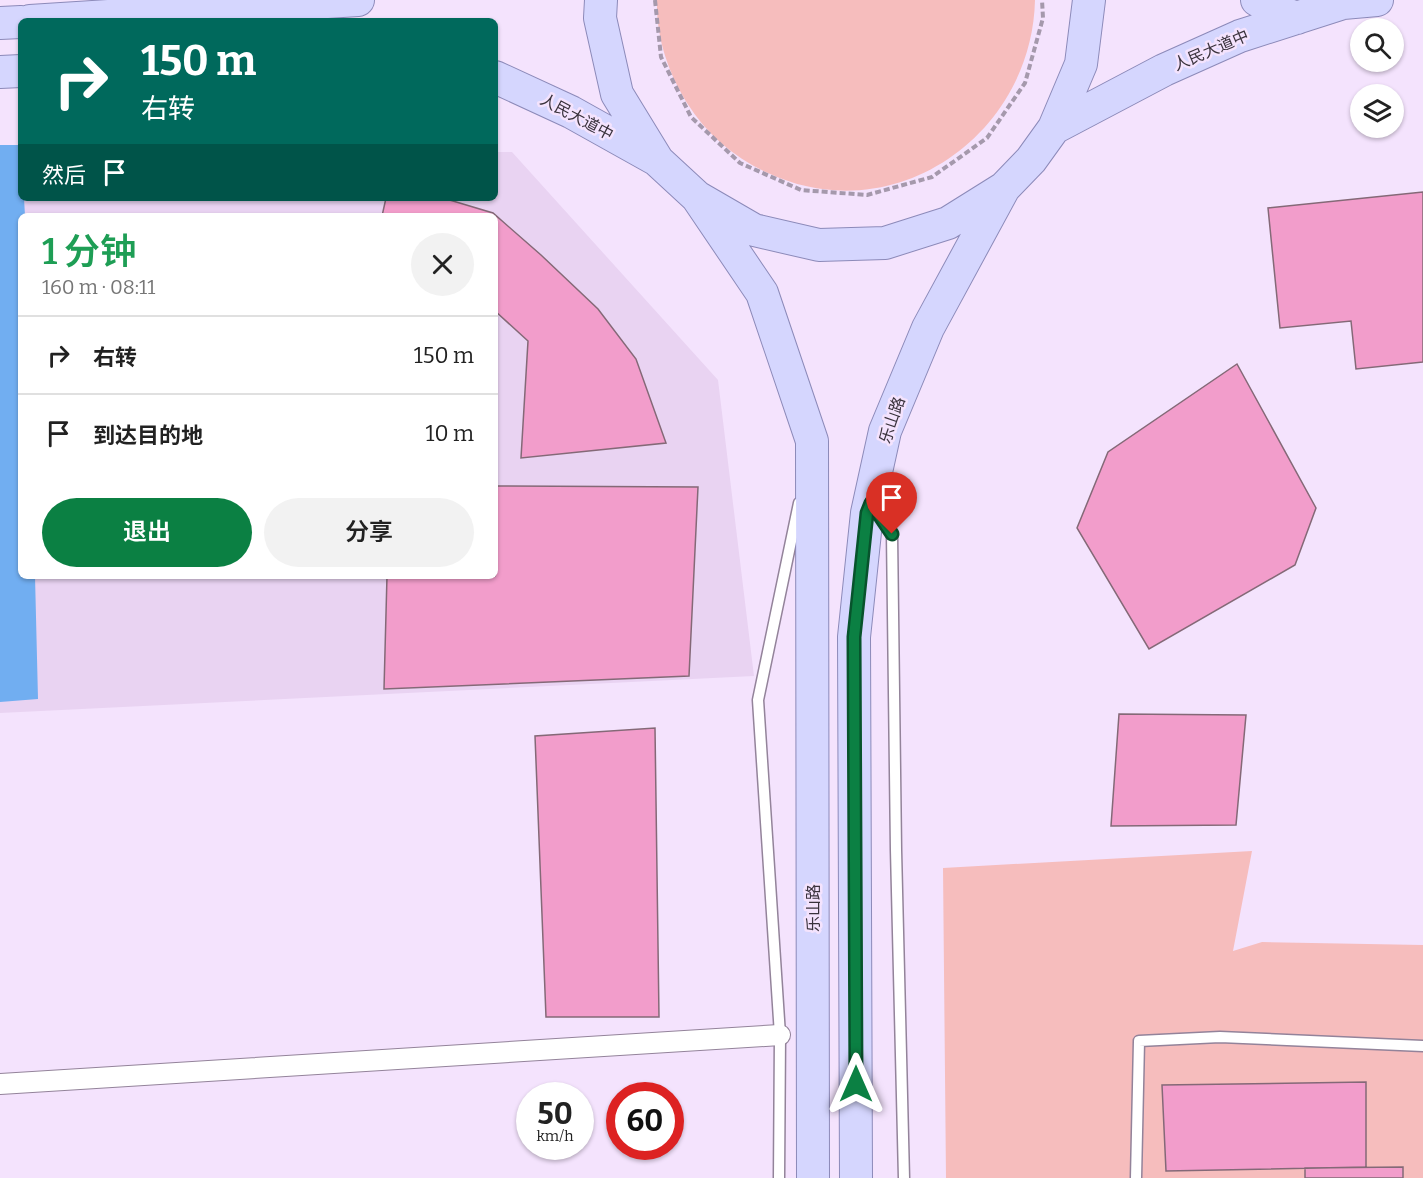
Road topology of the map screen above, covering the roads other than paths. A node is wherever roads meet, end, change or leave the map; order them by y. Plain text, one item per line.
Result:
1 (358, 0) edge
2 (601, 0) edge
3 (1089, 0) edge
4 (1257, 0) edge
5 (1377, 0) edge
6 (77, 18) edge
7 (1297, 18) junction
8 (18, 22) edge
9 (0, 23) edge
10 (18, 71) edge
11 (0, 72) edge
12 (498, 78) edge
13 (1054, 128) junction
14 (658, 160) junction
15 (1004, 188) junction
16 (697, 197) junction
17 (812, 441) junction
18 (871, 503) junction
19 (780, 1035) junction
20 (1423, 1046) edge
21 (0, 1084) edge
22 (779, 1178) edge
23 (813, 1178) edge
24 (856, 1178) edge
25 (904, 1178) edge
26 (1136, 1178) edge

1 - 6 main road
2 - 14 main road
3 - 13 main road
4 - 7 main road
5 - 7 main road, 人民大道中
7 - 13 main road, 人民大道中
8 - 9 main road
10 - 11 main road
12 - 14 main road, 人民大道中
13 - 15 main road
14 - 16 main road
15 - 16 main road
15 - 18 main road, 乐山路
16 - 17 main road, 乐山路
17 - 19 lane
17 - 23 main road, 乐山路
18 - 24 main road, 乐山路
18 - 25 lane
19 - 21 street
19 - 22 lane
20 - 26 lane

